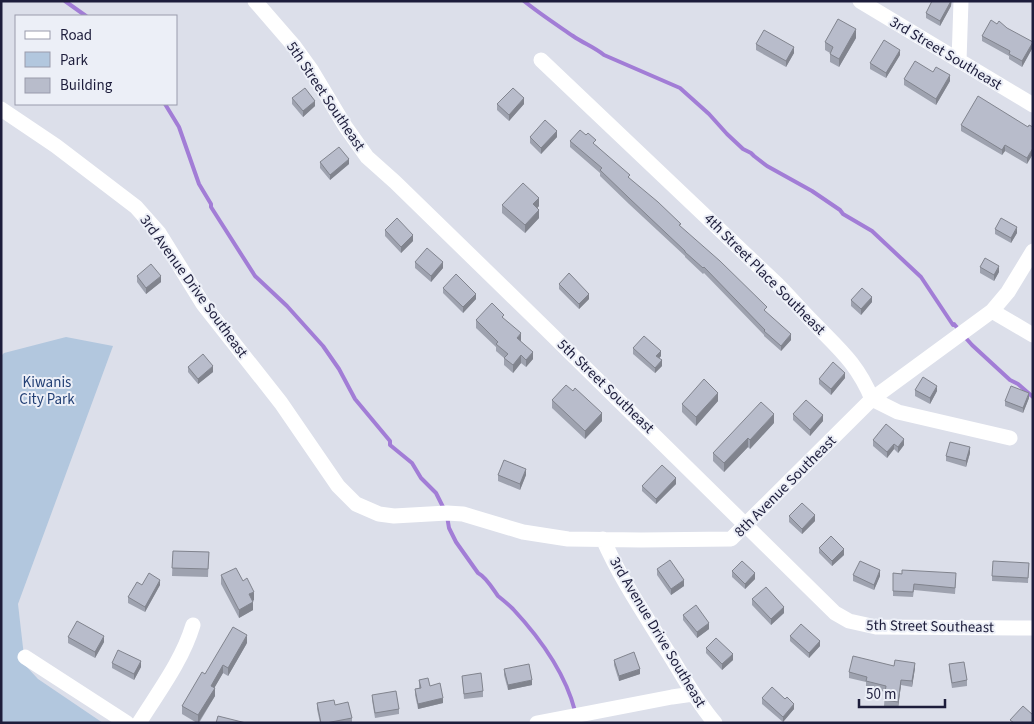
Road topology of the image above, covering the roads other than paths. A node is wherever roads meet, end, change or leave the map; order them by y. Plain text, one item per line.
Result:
1 (255, 1) edge
2 (860, 1) edge
3 (961, 1) edge
4 (542, 60) dead end
5 (959, 61) junction
6 (1033, 105) edge
7 (1, 109) edge
8 (1033, 251) edge
9 (992, 311) junction
10 (1033, 335) edge
11 (872, 399) junction
12 (1010, 438) dead end
13 (406, 516) joint
14 (745, 526) junction
15 (603, 539) junction
16 (193, 625) dead end
17 (1033, 628) edge
18 (25, 657) dead end
19 (693, 694) junction
20 (127, 723) edge
21 (139, 723) edge
22 (537, 723) edge
23 (715, 723) edge

1 - 14 street, 5th Street Southeast
2 - 5 street, 3rd Street Southeast
3 - 5 street
4 - 11 street, 4th Street Place Southeast
5 - 6 street, 3rd Street Southeast
7 - 13 street, 3rd Avenue Drive Southeast
8 - 9 street, 8th Avenue Southeast
9 - 10 street
9 - 11 street, 8th Avenue Southeast
11 - 12 street
11 - 14 street, 8th Avenue Southeast
13 - 15 street, 8th Avenue Southeast
14 - 15 street, 8th Avenue Southeast
14 - 17 street, 5th Street Southeast
15 - 19 street, 3rd Avenue Drive Southeast
16 - 21 street
18 - 20 street
19 - 22 street
19 - 23 street, 3rd Avenue Drive Southeast

